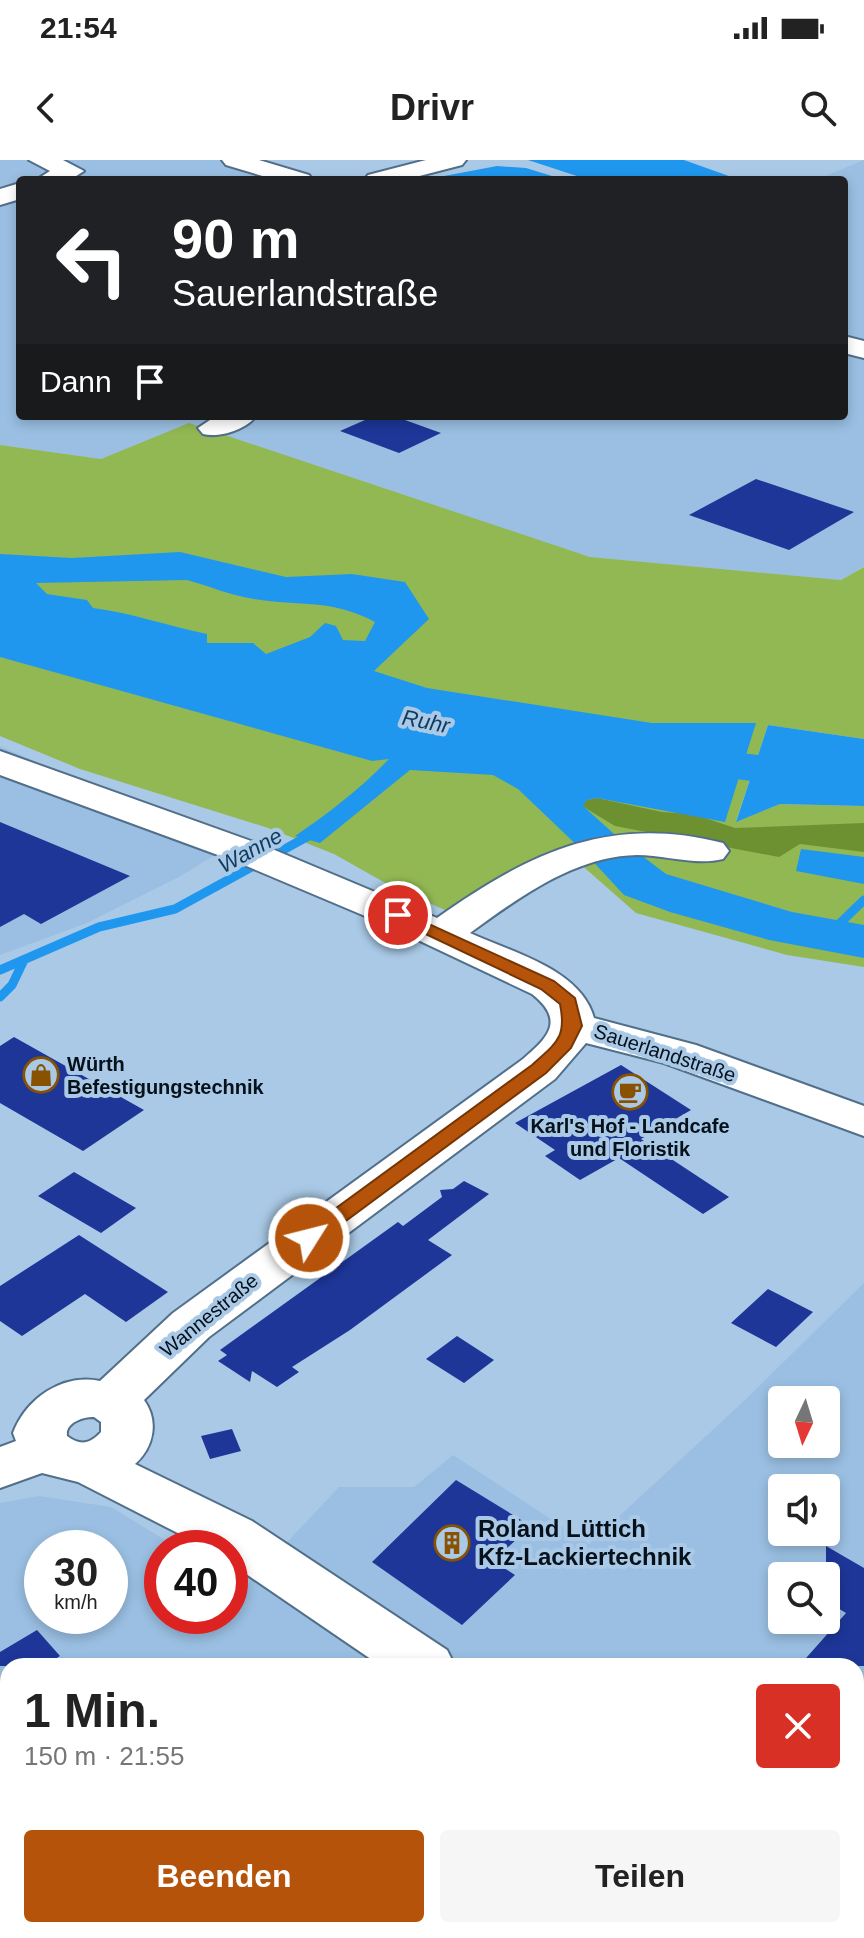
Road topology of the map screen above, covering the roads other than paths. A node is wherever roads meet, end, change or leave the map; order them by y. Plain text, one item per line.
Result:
1 (41, 160) edge
2 (234, 160) edge
3 (454, 160) edge
4 (59, 176) edge
5 (288, 176) edge
6 (392, 176) edge
7 (232, 420) edge
8 (213, 428) dead end
9 (0, 762) edge
10 (709, 851) dead end
11 (440, 935) junction
12 (573, 1026) junction
13 (864, 1122) edge
14 (74, 1444) edge
15 (414, 1658) edge

1 - 4 street
2 - 5 street
3 - 6 street
7 - 8 street
9 - 11 street, Sauerlandstraße
10 - 11 street
11 - 12 street, Sauerlandstraße
12 - 13 street, Sauerlandstraße
12 - 14 street, Wannestraße
14 - 15 street

